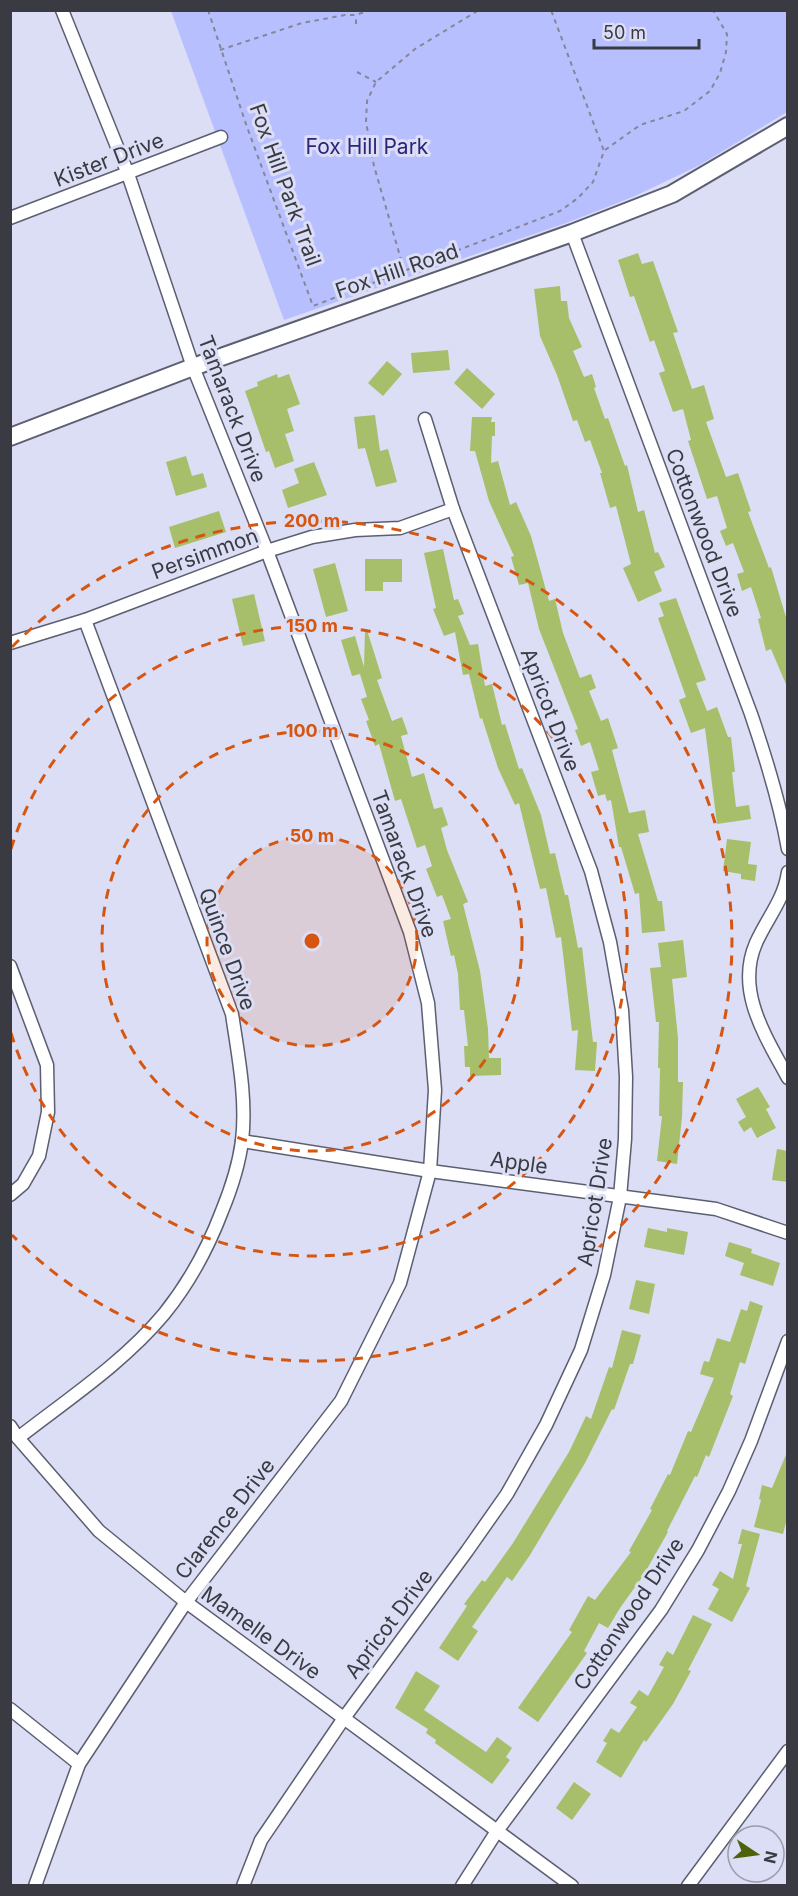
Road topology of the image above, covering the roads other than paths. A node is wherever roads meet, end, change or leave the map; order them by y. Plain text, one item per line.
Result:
1 (62, 10) edge
2 (788, 126) edge
3 (221, 137) dead end
4 (128, 174) junction
5 (10, 218) edge
6 (573, 233) junction
7 (193, 367) junction
8 (425, 418) dead end
9 (10, 437) edge
10 (453, 509) junction
11 (267, 551) junction
12 (85, 620) junction
13 (10, 643) edge
14 (788, 849) edge
15 (788, 872) edge
16 (10, 966) edge
17 (788, 1078) edge
18 (242, 1141) junction
19 (430, 1170) junction
20 (10, 1195) edge
21 (620, 1197) junction
22 (788, 1233) edge
23 (788, 1341) edge
24 (10, 1426) edge
25 (18, 1438) junction
26 (186, 1602) junction
27 (10, 1709) edge
28 (344, 1718) junction
29 (788, 1751) edge
30 (79, 1764) junction
31 (497, 1831) junction
32 (35, 1886) edge
33 (243, 1886) edge
34 (462, 1886) edge
35 (572, 1886) edge
36 (688, 1886) edge

1 - 4 street, Tamarack Drive
2 - 6 street, Fox Hill Road
3 - 4 street, Kister Drive
4 - 5 street, Kister Drive
4 - 7 street, Tamarack Drive
6 - 7 street, Fox Hill Road
6 - 14 street, Cottonwood Drive
7 - 9 street, Fox Hill Road
7 - 11 street, Tamarack Drive
8 - 10 street, Apricot Drive
10 - 11 street, Persimmon
10 - 21 street, Apricot Drive
11 - 12 street, Persimmon
11 - 19 street, Tamarack Drive
12 - 13 street, Persimmon
12 - 18 street, Quince Drive
15 - 17 street
16 - 20 street
18 - 19 street, Apple
18 - 25 street, Quince Drive
19 - 21 street, Apple
19 - 26 street, Clarence Drive
21 - 22 street, Apple
21 - 28 street, Apricot Drive
23 - 31 street, Cottonwood Drive
24 - 25 street, Mamelle Drive
25 - 26 street, Mamelle Drive
26 - 28 street, Mamelle Drive
26 - 30 street, Clarence Drive
27 - 30 street
28 - 31 street, Mamelle Drive
28 - 33 street, Apricot Drive
29 - 36 street
30 - 32 street, Clarence Drive
31 - 34 street, Cottonwood Drive
31 - 35 street, Mamelle Drive

